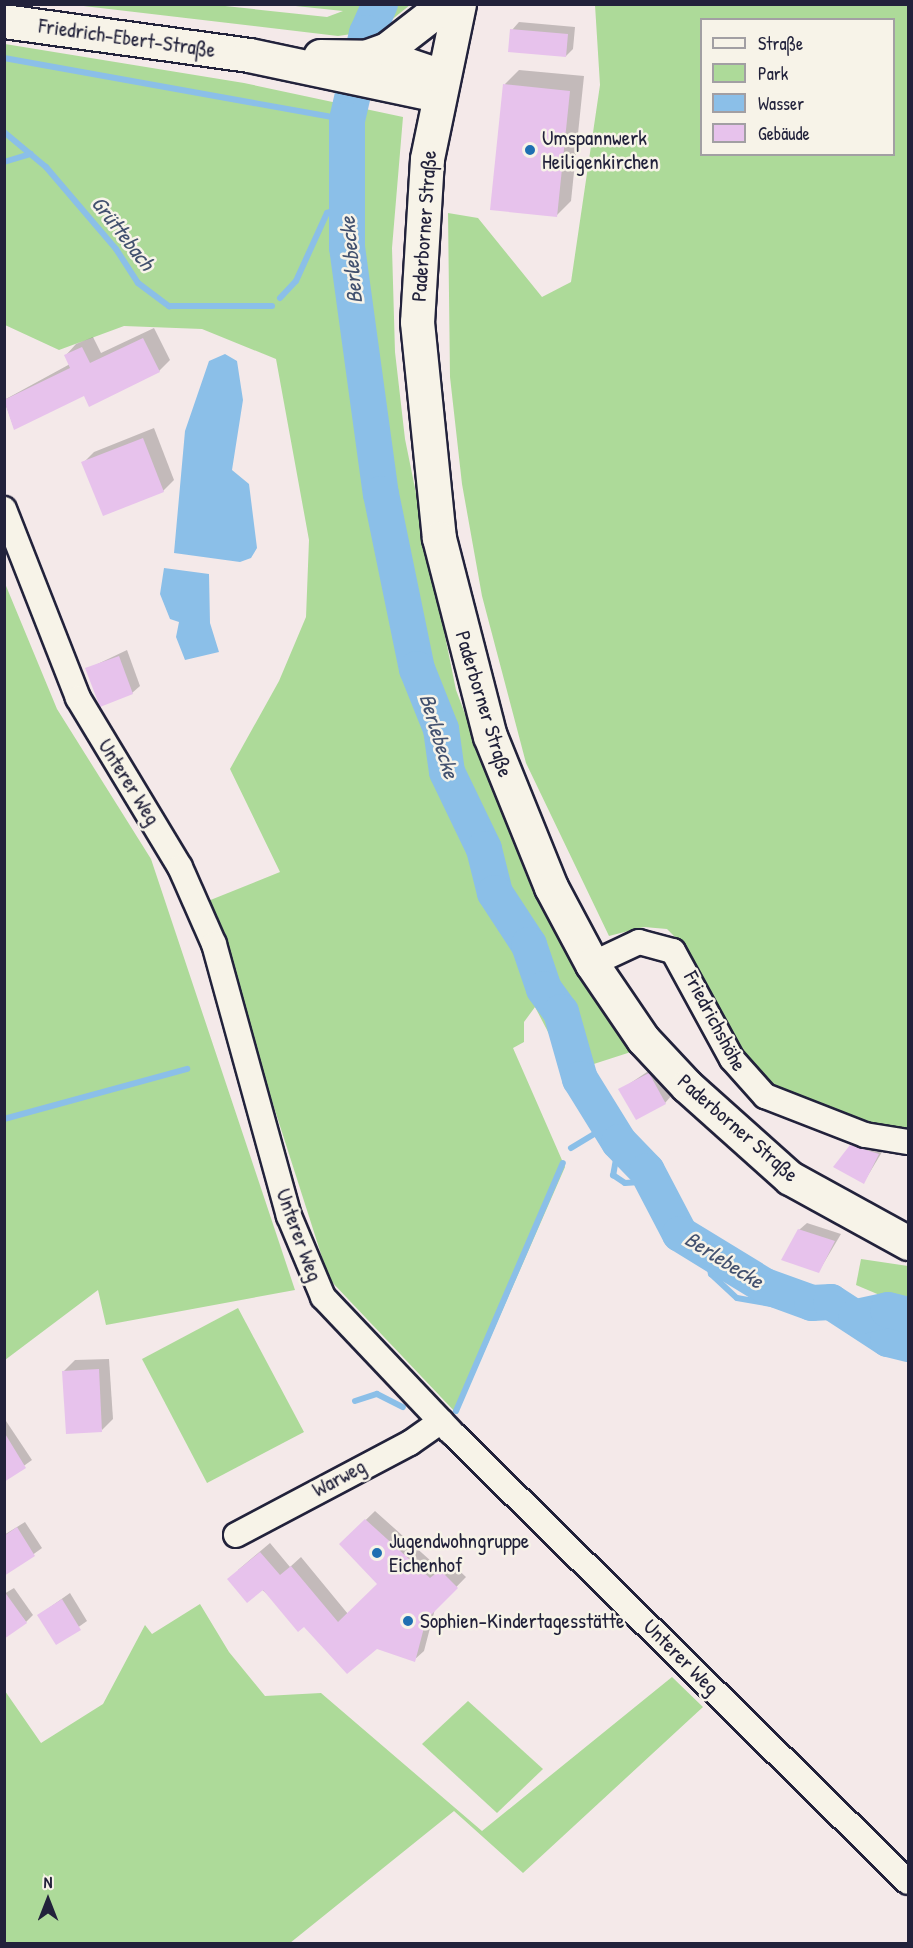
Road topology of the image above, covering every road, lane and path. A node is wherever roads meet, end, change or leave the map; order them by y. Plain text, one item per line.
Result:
1 (445, 4) edge
2 (459, 4) edge
3 (4, 21) edge
4 (364, 63) junction
5 (439, 85) junction
6 (4, 509) edge
7 (592, 964) junction
8 (909, 1142) edge
9 (909, 1243) edge
10 (441, 1421) junction
11 (236, 1535) dead end
12 (909, 1882) edge

1 - 4 main road
2 - 5 main road, Paderborner Straße
3 - 4 main road, Friedrich-Ebert-Straße
4 - 5 main road, Friedrich-Ebert-Straße
5 - 7 main road, Paderborner Straße
6 - 10 street, Unterer Weg
7 - 8 street, Friedrichshöhe
7 - 9 main road, Paderborner Straße
10 - 11 street, Warweg
10 - 12 street, Unterer Weg

